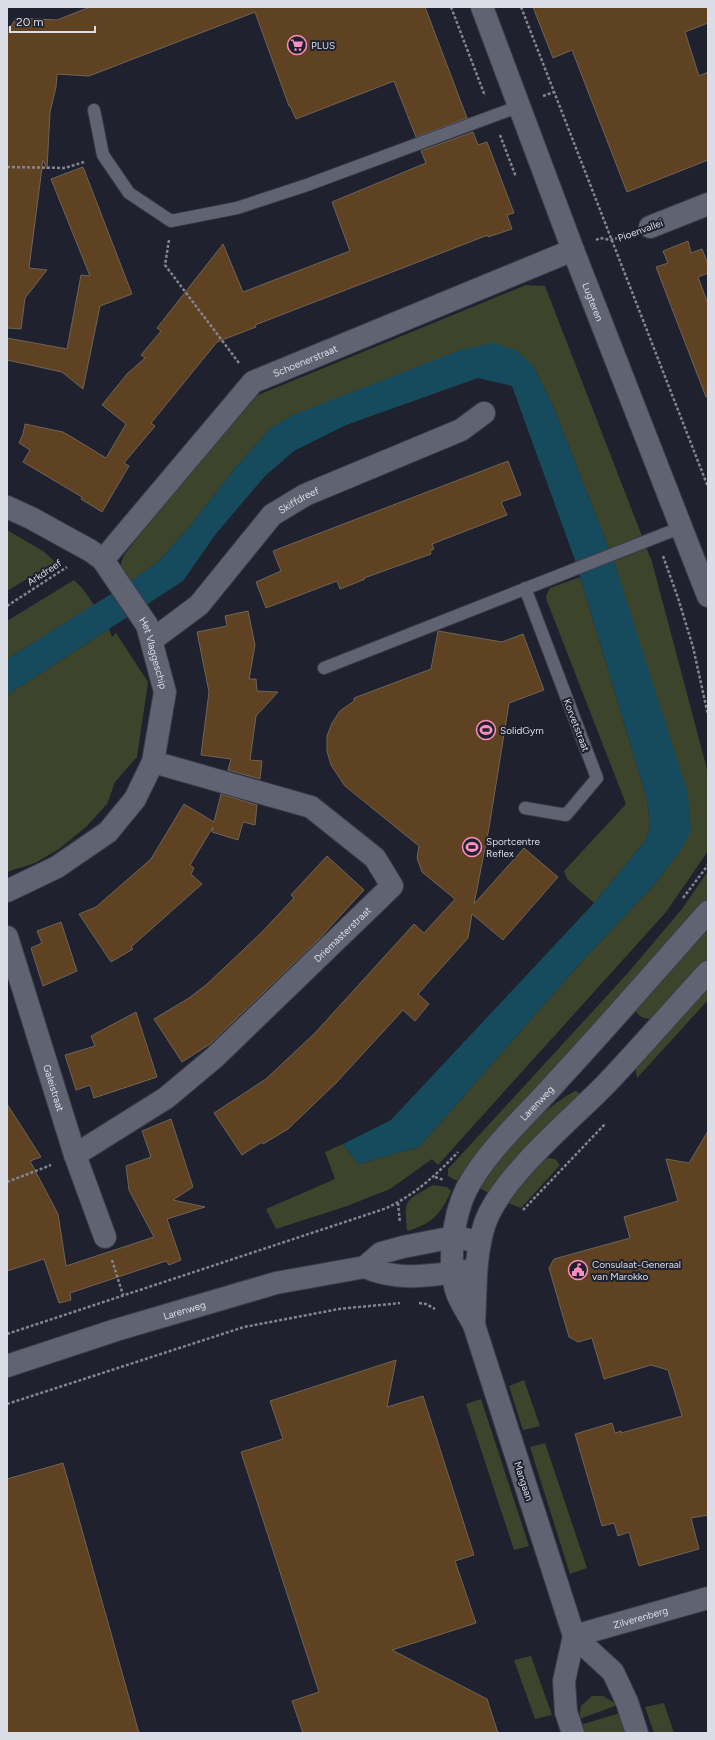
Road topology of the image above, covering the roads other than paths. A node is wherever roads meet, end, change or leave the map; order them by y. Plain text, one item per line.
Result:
1 (482, 7) edge
2 (520, 106) junction
3 (94, 110) dead end
4 (708, 204) edge
5 (650, 227) road end
6 (573, 250) junction
7 (484, 413) dead end
8 (7, 507) edge
9 (682, 527) junction
10 (102, 563) junction
11 (525, 588) junction
12 (708, 596) edge
13 (149, 632) junction
14 (324, 668) dead end
15 (153, 762) junction
16 (525, 808) dead end
17 (7, 891) edge
18 (708, 912) edge
19 (7, 937) edge
20 (708, 972) edge
21 (75, 1155) junction
22 (105, 1237) road end
23 (454, 1237) junction
24 (480, 1242) junction
25 (365, 1267) junction
26 (476, 1270) junction
27 (454, 1273) junction
28 (474, 1325) junction
29 (7, 1366) edge
30 (708, 1598) edge
31 (574, 1636) junction
32 (573, 1733) edge
33 (637, 1733) edge

1 - 2 street, Lugteren
2 - 3 lane
2 - 6 street, Lugteren
4 - 5 street, Pioenvallei
6 - 9 street, Lugteren
6 - 10 street, Schoenerstraat
7 - 13 street, Skiffdreef
8 - 10 street, Het Vlaggeschip
9 - 11 lane
9 - 12 street, Lugteren
10 - 13 street, Het Vlaggeschip
11 - 14 lane
11 - 16 lane, Korvetstraat
13 - 15 street, Het Vlaggeschip
15 - 17 street, Het Vlaggeschip
15 - 21 street, Driemasterstraat
18 - 23 street, Larenweg
19 - 21 street, Galeistraat
20 - 24 street
21 - 22 street, Galeistraat
23 - 24 street
23 - 25 street
23 - 27 street, Mangaan
24 - 26 street
25 - 27 street
25 - 29 street, Larenweg
26 - 27 street
26 - 28 street, Mangaan
27 - 28 street, Mangaan
28 - 31 street, Mangaan
30 - 31 street, Zilverenberg
31 - 32 street
31 - 33 street, Mangaan

